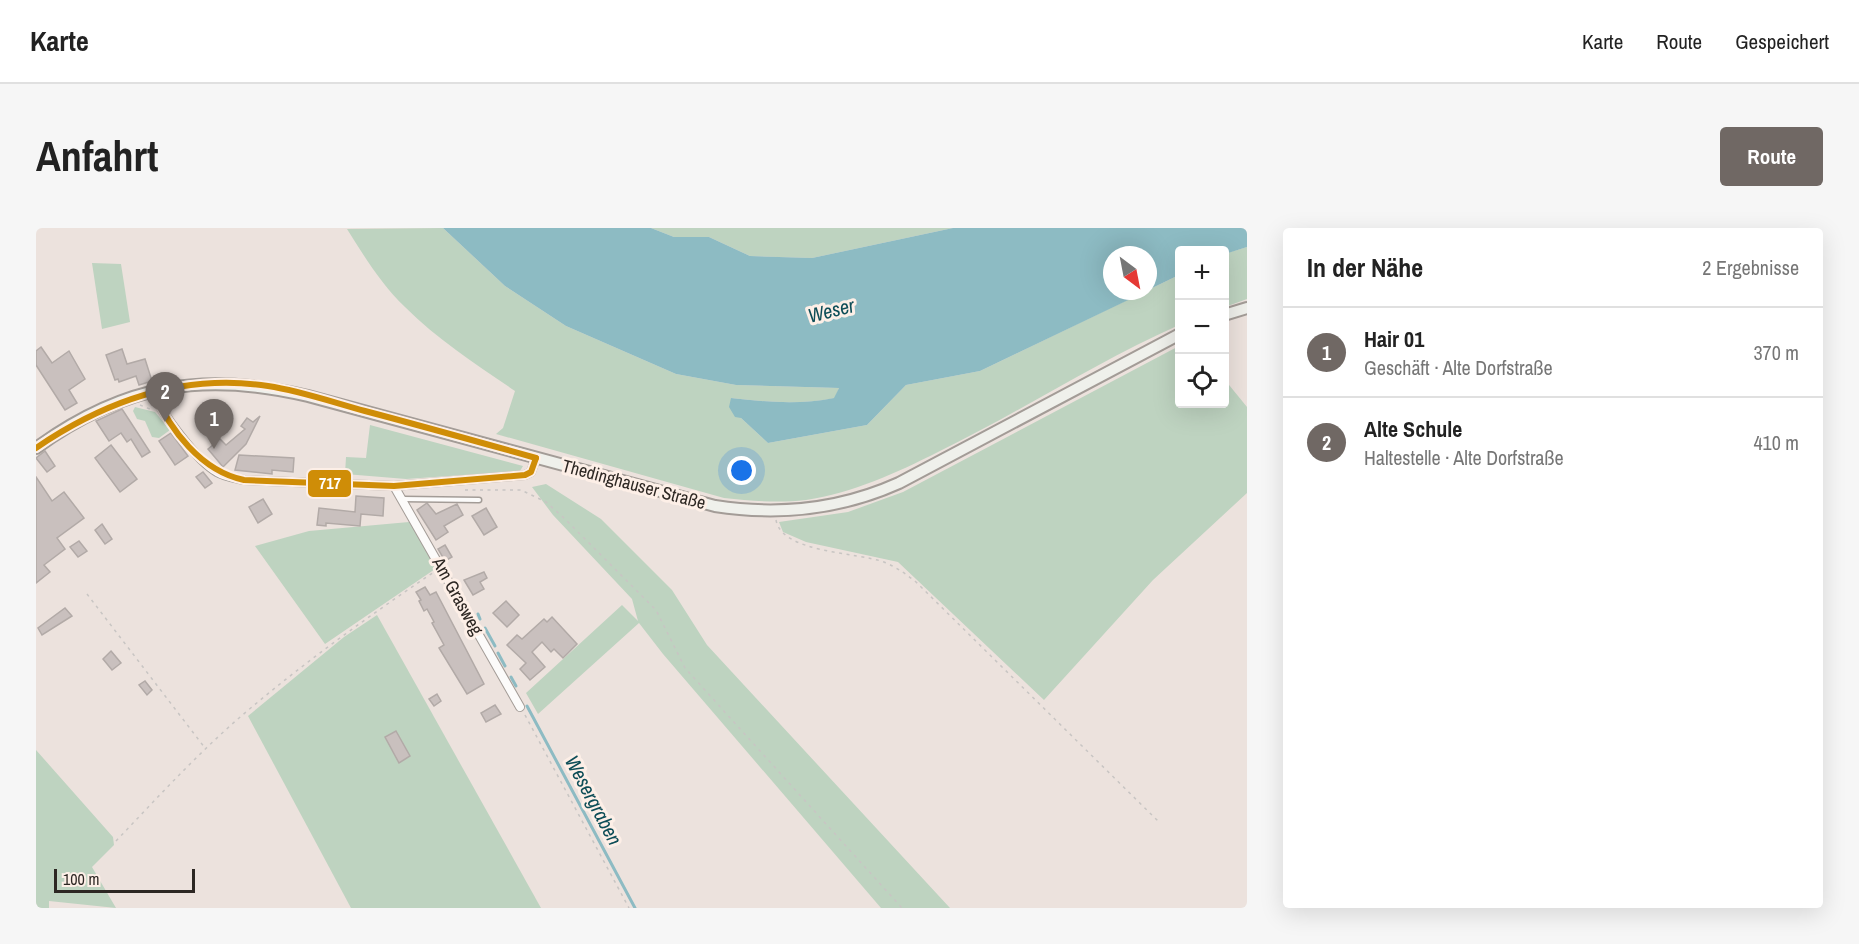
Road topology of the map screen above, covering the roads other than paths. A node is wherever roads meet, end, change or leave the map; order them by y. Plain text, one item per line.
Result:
1 (1247, 308) edge
2 (1229, 313) edge
3 (1175, 336) edge
4 (154, 395) junction
5 (36, 448) edge
6 (536, 458) junction
7 (394, 486) junction
8 (402, 500) junction
9 (479, 500) dead end
10 (520, 707) road end

1 - 2 main road
3 - 6 main road, Thedinghauser Straße
4 - 5 main road, Thedinghauser Straße
4 - 6 main road, Thedinghauser Straße
4 - 7 street
6 - 7 street
7 - 8 street, Am Grasweg
8 - 9 lane
8 - 10 street, Am Grasweg

